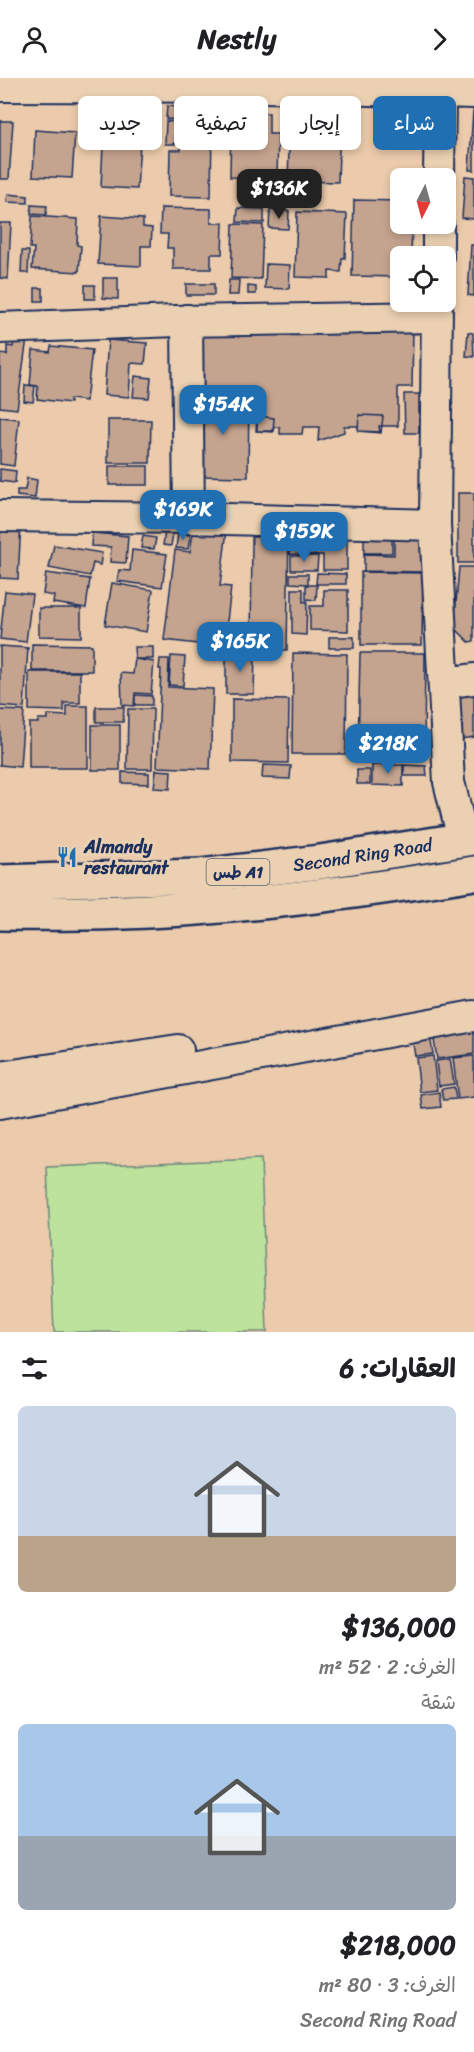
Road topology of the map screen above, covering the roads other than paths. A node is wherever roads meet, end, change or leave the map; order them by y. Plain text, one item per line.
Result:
1 (265, 83) edge
2 (0, 86) edge
3 (440, 92) junction
4 (474, 93) edge
5 (439, 168) edge
6 (390, 311) edge
7 (437, 312) edge
8 (188, 320) junction
9 (0, 328) edge
10 (0, 516) edge
11 (189, 518) junction
12 (435, 525) junction
13 (474, 680) edge
14 (444, 683) junction
15 (468, 838) edge
16 (474, 873) edge
17 (0, 882) edge
18 (0, 914) edge
19 (474, 996) edge
20 (474, 1016) edge
21 (0, 1077) edge
22 (0, 1103) edge

1 - 2 street
1 - 3 street
3 - 4 street
3 - 5 street
6 - 8 street
7 - 12 street
8 - 9 street
8 - 11 street
10 - 11 street
11 - 12 street
12 - 14 street
13 - 14 street
14 - 15 street
15 - 17 highway, Second Ring Road / طس A1
16 - 18 highway, Second Ring Road / طس A1
19 - 21 street
20 - 22 street

